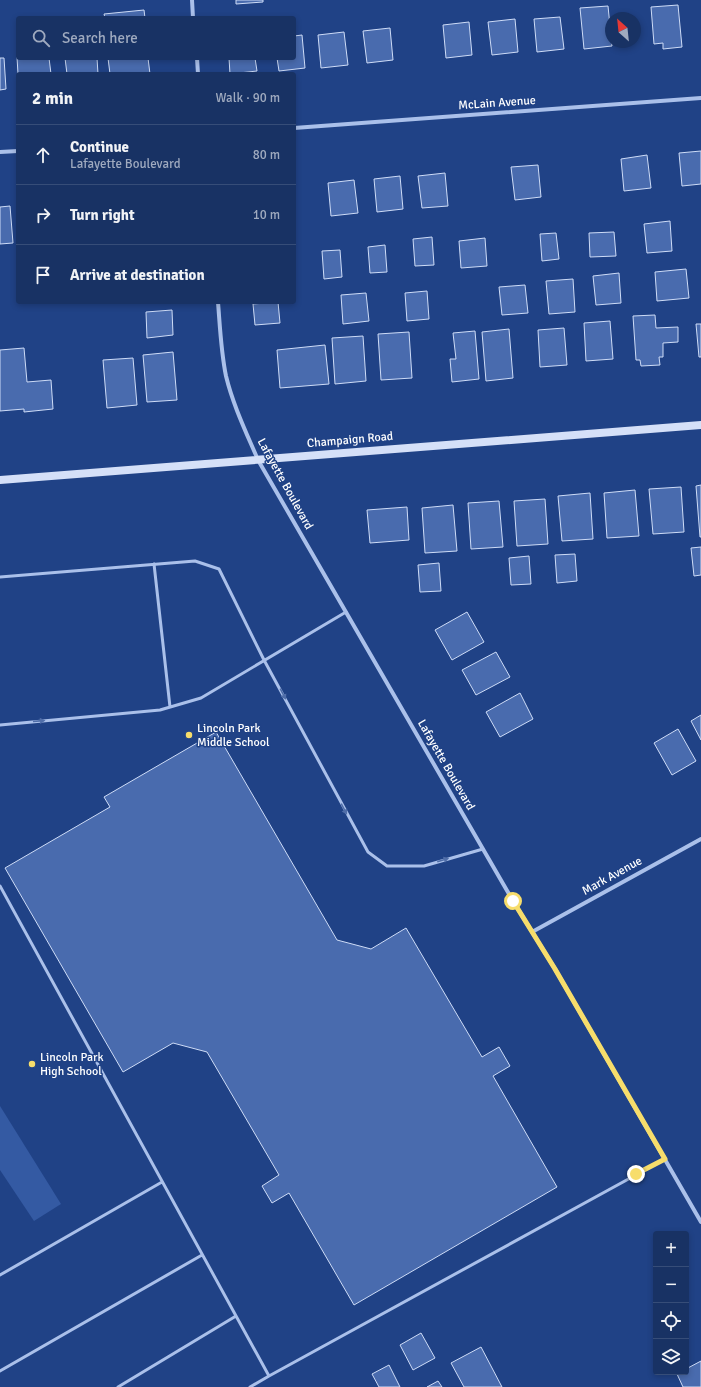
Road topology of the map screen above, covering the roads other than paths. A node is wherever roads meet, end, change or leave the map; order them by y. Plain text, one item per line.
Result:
1 (192, 0) edge
2 (193, 16) edge
3 (197, 60) edge
4 (198, 72) edge
5 (701, 98) edge
6 (296, 128) edge
7 (16, 151) edge
8 (0, 152) edge
9 (218, 304) edge
10 (701, 425) edge
11 (258, 460) junction
12 (0, 480) edge
13 (154, 564) junction
14 (0, 577) edge
15 (346, 612) junction
16 (264, 660) junction
17 (170, 707) junction
18 (0, 725) edge
19 (701, 838) edge
20 (482, 849) junction
21 (0, 886) edge
22 (532, 932) junction
23 (665, 1159) junction
24 (162, 1182) junction
25 (699, 1215) edge
26 (701, 1222) edge
27 (202, 1255) junction
28 (0, 1275) edge
29 (236, 1316) junction
30 (0, 1371) edge
31 (269, 1376) junction
32 (118, 1387) edge
33 (250, 1387) edge

1 - 2 street
3 - 4 street
5 - 6 street, McLain Avenue
7 - 8 street
9 - 11 street, Lafayette Boulevard
10 - 11 street, Champaign Road
11 - 12 street, Champaign Road
11 - 15 street, Lafayette Boulevard
13 - 14 lane
13 - 16 lane
13 - 17 lane
15 - 16 lane
15 - 20 street, Lafayette Boulevard
16 - 17 lane
16 -> 20 lane
18 -> 17 lane
19 - 22 street, Mark Avenue
20 - 22 street, Lafayette Boulevard
21 - 24 lane
22 - 23 street, Lafayette Boulevard
23 - 25 street, Lafayette Boulevard
23 - 31 lane
24 - 27 lane
24 - 28 lane
25 - 26 street, Lafayette Boulevard
27 - 29 lane
27 - 30 lane
29 - 31 lane
29 - 32 lane
31 - 33 lane

